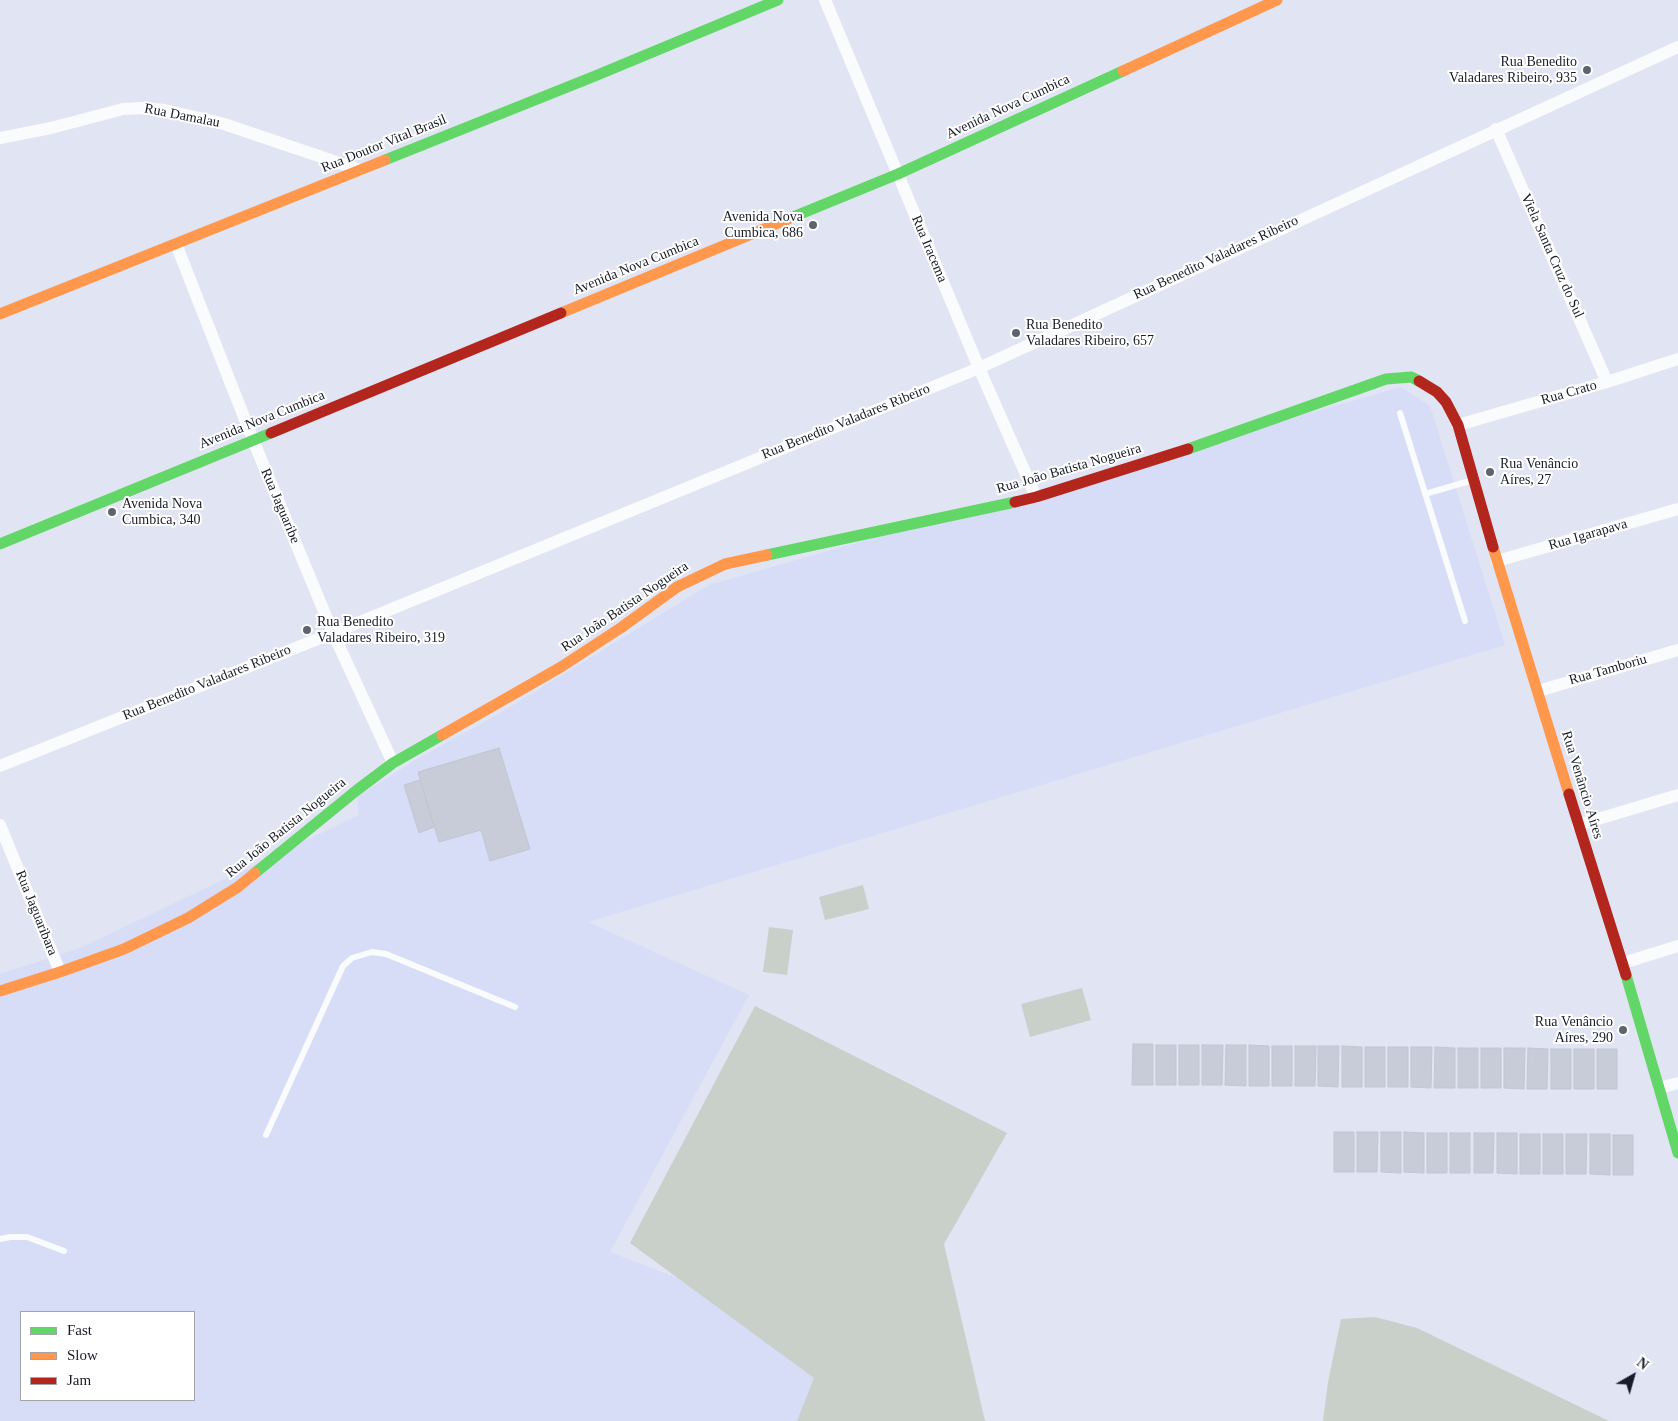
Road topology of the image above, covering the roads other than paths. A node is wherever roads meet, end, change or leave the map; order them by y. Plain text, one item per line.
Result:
1 (778, 0) edge
2 (825, 0) edge
3 (1277, 0) edge
4 (1678, 47) edge
5 (1496, 130) junction
6 (0, 138) edge
7 (360, 170) junction
8 (898, 174) junction
9 (176, 244) junction
10 (0, 314) edge
11 (1678, 360) edge
12 (979, 368) junction
13 (1608, 382) junction
14 (1400, 413) dead end
15 (1458, 425) junction
16 (253, 440) junction
17 (1474, 479) junction
18 (1425, 494) junction
19 (1036, 497) junction
20 (1678, 510) edge
21 (0, 544) edge
22 (1497, 561) junction
23 (1465, 621) dead end
24 (333, 633) junction
25 (1678, 650) edge
26 (1538, 691) junction
27 (393, 763) junction
28 (0, 766) edge
29 (1678, 795) edge
30 (0, 825) edge
31 (1578, 826) junction
32 (1678, 946) edge
33 (1623, 963) junction
34 (60, 972) junction
35 (0, 992) edge
36 (515, 1007) dead end
37 (1678, 1083) edge
38 (1659, 1088) junction
39 (266, 1135) dead end
40 (1678, 1152) edge
41 (0, 1239) edge
42 (64, 1251) dead end

1 - 7 street, Rua Doutor Vital Brasil
2 - 8 street, Rua Iracema
3 - 8 street, Avenida Nova Cumbica
4 - 5 street, Rua Benedito Valadares Ribeiro
5 - 12 street, Rua Benedito Valadares Ribeiro
5 - 13 street, Viela Santa Cruz do Sul
6 - 7 street, Rua Damalau
7 - 9 street, Rua Doutor Vital Brasil
8 - 12 street, Rua Iracema
8 - 16 street, Avenida Nova Cumbica
9 - 10 street, Rua Doutor Vital Brasil
9 - 16 street, Rua Jaguaribe
11 - 13 street, Rua Crato
12 - 19 street, Rua Iracema
12 - 24 street, Rua Benedito Valadares Ribeiro
13 - 15 street, Rua Crato
14 - 18 lane
15 - 17 street, Rua Venâncio Aíres
15 - 19 street, Rua João Batista Nogueira
16 - 21 street, Avenida Nova Cumbica
16 - 24 street, Rua Jaguaribe
17 - 18 lane
17 - 22 street, Rua Venâncio Aíres
18 - 23 lane
19 - 27 street, Rua João Batista Nogueira
20 - 22 street, Rua Igarapava
22 - 26 street, Rua Venâncio Aíres
24 - 27 street, Rua Jaguaribe
24 - 28 street, Rua Benedito Valadares Ribeiro
25 - 26 street, Rua Tamboriu
26 - 31 street, Rua Venâncio Aíres
27 - 34 street, Rua João Batista Nogueira
29 - 31 street
30 - 34 street, Rua Jaguaribara
31 - 33 street, Rua Venâncio Aíres
32 - 33 street
33 - 38 street, Rua Venâncio Aíres
34 - 35 street, Rua João Batista Nogueira
36 - 39 lane
37 - 38 street
38 - 40 street, Rua Venâncio Aíres
41 - 42 lane

